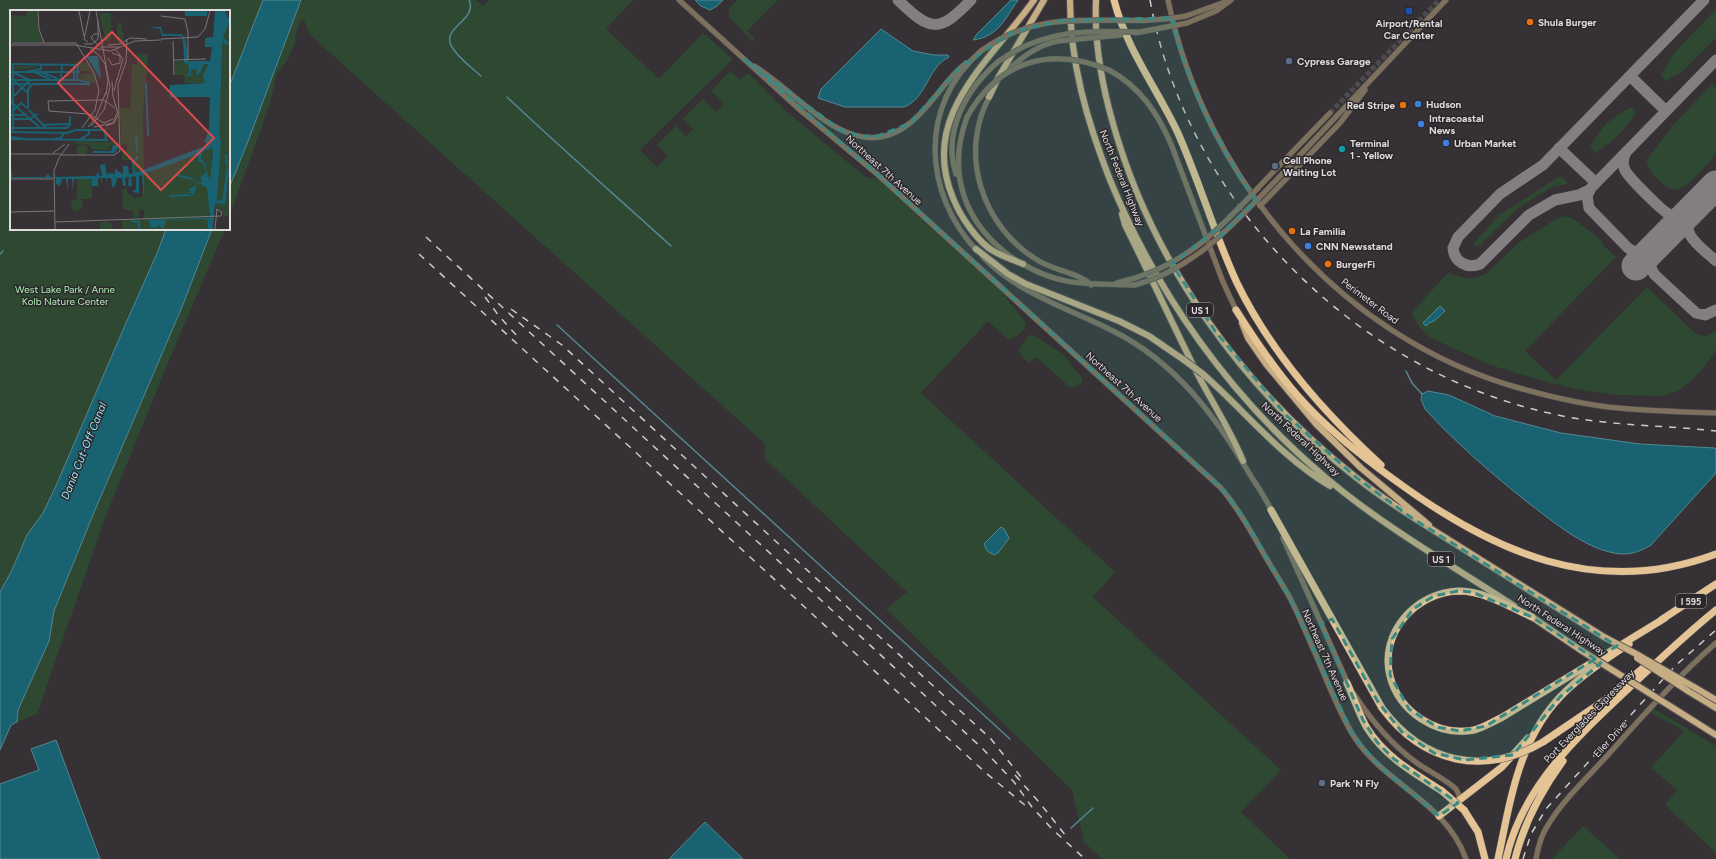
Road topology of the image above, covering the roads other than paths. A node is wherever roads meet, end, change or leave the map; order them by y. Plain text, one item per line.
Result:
1 (679, 0) edge
2 (1034, 0) edge
3 (1044, 0) edge
4 (1070, 0) edge
5 (1096, 0) edge
6 (1114, 0) edge
7 (1168, 0) edge
8 (1230, 0) edge
9 (1446, 0) edge
10 (1137, 32) junction
11 (975, 57) junction
12 (744, 59) junction
13 (1372, 80) junction
14 (989, 97) junction
15 (1330, 113) tunnel mouth
16 (960, 183) junction
17 (1116, 193) junction
18 (1260, 206) junction
19 (976, 250) junction
20 (1023, 264) junction
21 (1112, 284) junction
22 (1091, 285) junction
23 (1236, 310) junction
24 (1716, 413) edge
25 (1243, 461) junction
26 (1406, 488) junction
27 (1351, 498) junction
28 (1271, 510) junction
29 (1440, 535) junction
30 (1716, 554) edge
31 (1716, 584) edge
32 (1716, 610) edge
33 (1532, 617) junction
34 (1665, 618) junction
35 (1604, 637) junction
36 (1682, 637) junction
37 (1716, 643) edge
38 (1347, 683) junction
39 (1716, 700) edge
40 (1716, 708) edge
41 (1537, 726) junction
42 (1589, 728) junction
43 (1716, 735) edge
44 (1459, 802) junction
45 (1439, 816) junction
46 (1466, 859) edge
47 (1486, 859) edge
48 (1498, 859) edge
49 (1506, 859) edge
50 (1515, 859) edge
51 (1536, 859) edge

1 - 12 street, Northeast 7th Avenue
2 - 20 main road
3 - 14 main road
4 - 17 main road, North Federal Highway / US 1
5 - 29 main road, North Federal Highway / US 1
6 - 26 highway
7 - 18 street, Perimeter Road
8 - 10 street, bridge
8 - 11 street, bridge
9 - 13 street
10 - 14 street, bridge
10 - 16 street, bridge
11 - 12 street
11 - 19 street
12 - 45 street, Northeast 7th Avenue
13 - 18 street
13 - 21 street, bridge
14 - 22 street
15 - 21 street, bridge
16 - 20 street
16 - 23 street, bridge
17 - 25 main road
17 - 27 main road, North Federal Highway / US 1
18 - 24 street, Perimeter Road
19 - 25 street
19 - 27 main road, bridge
20 - 22 street
21 - 22 street
23 - 26 highway
23 - 29 main road
25 - 28 street
26 - 30 highway
27 - 33 main road, North Federal Highway / US 1
28 - 36 highway, bridge
28 - 38 street
29 - 35 main road, North Federal Highway / US 1
31 - 34 highway, I 595
32 - 36 highway, Port Everglades Expressway / I 595
33 - 34 highway
33 - 43 main road, North Federal Highway / US 1, bridge
34 - 41 highway
35 - 39 main road, bridge
35 - 40 main road, North Federal Highway / US 1, bridge
36 - 42 highway, Port Everglades Expressway
37 - 51 street, Eller Drive
38 - 44 street
38 - 47 highway, bridge
41 - 44 highway
41 - 48 highway
42 - 49 highway, Port Everglades Expressway
42 - 50 highway
44 - 45 highway
45 - 46 street, Northeast 7th Avenue

